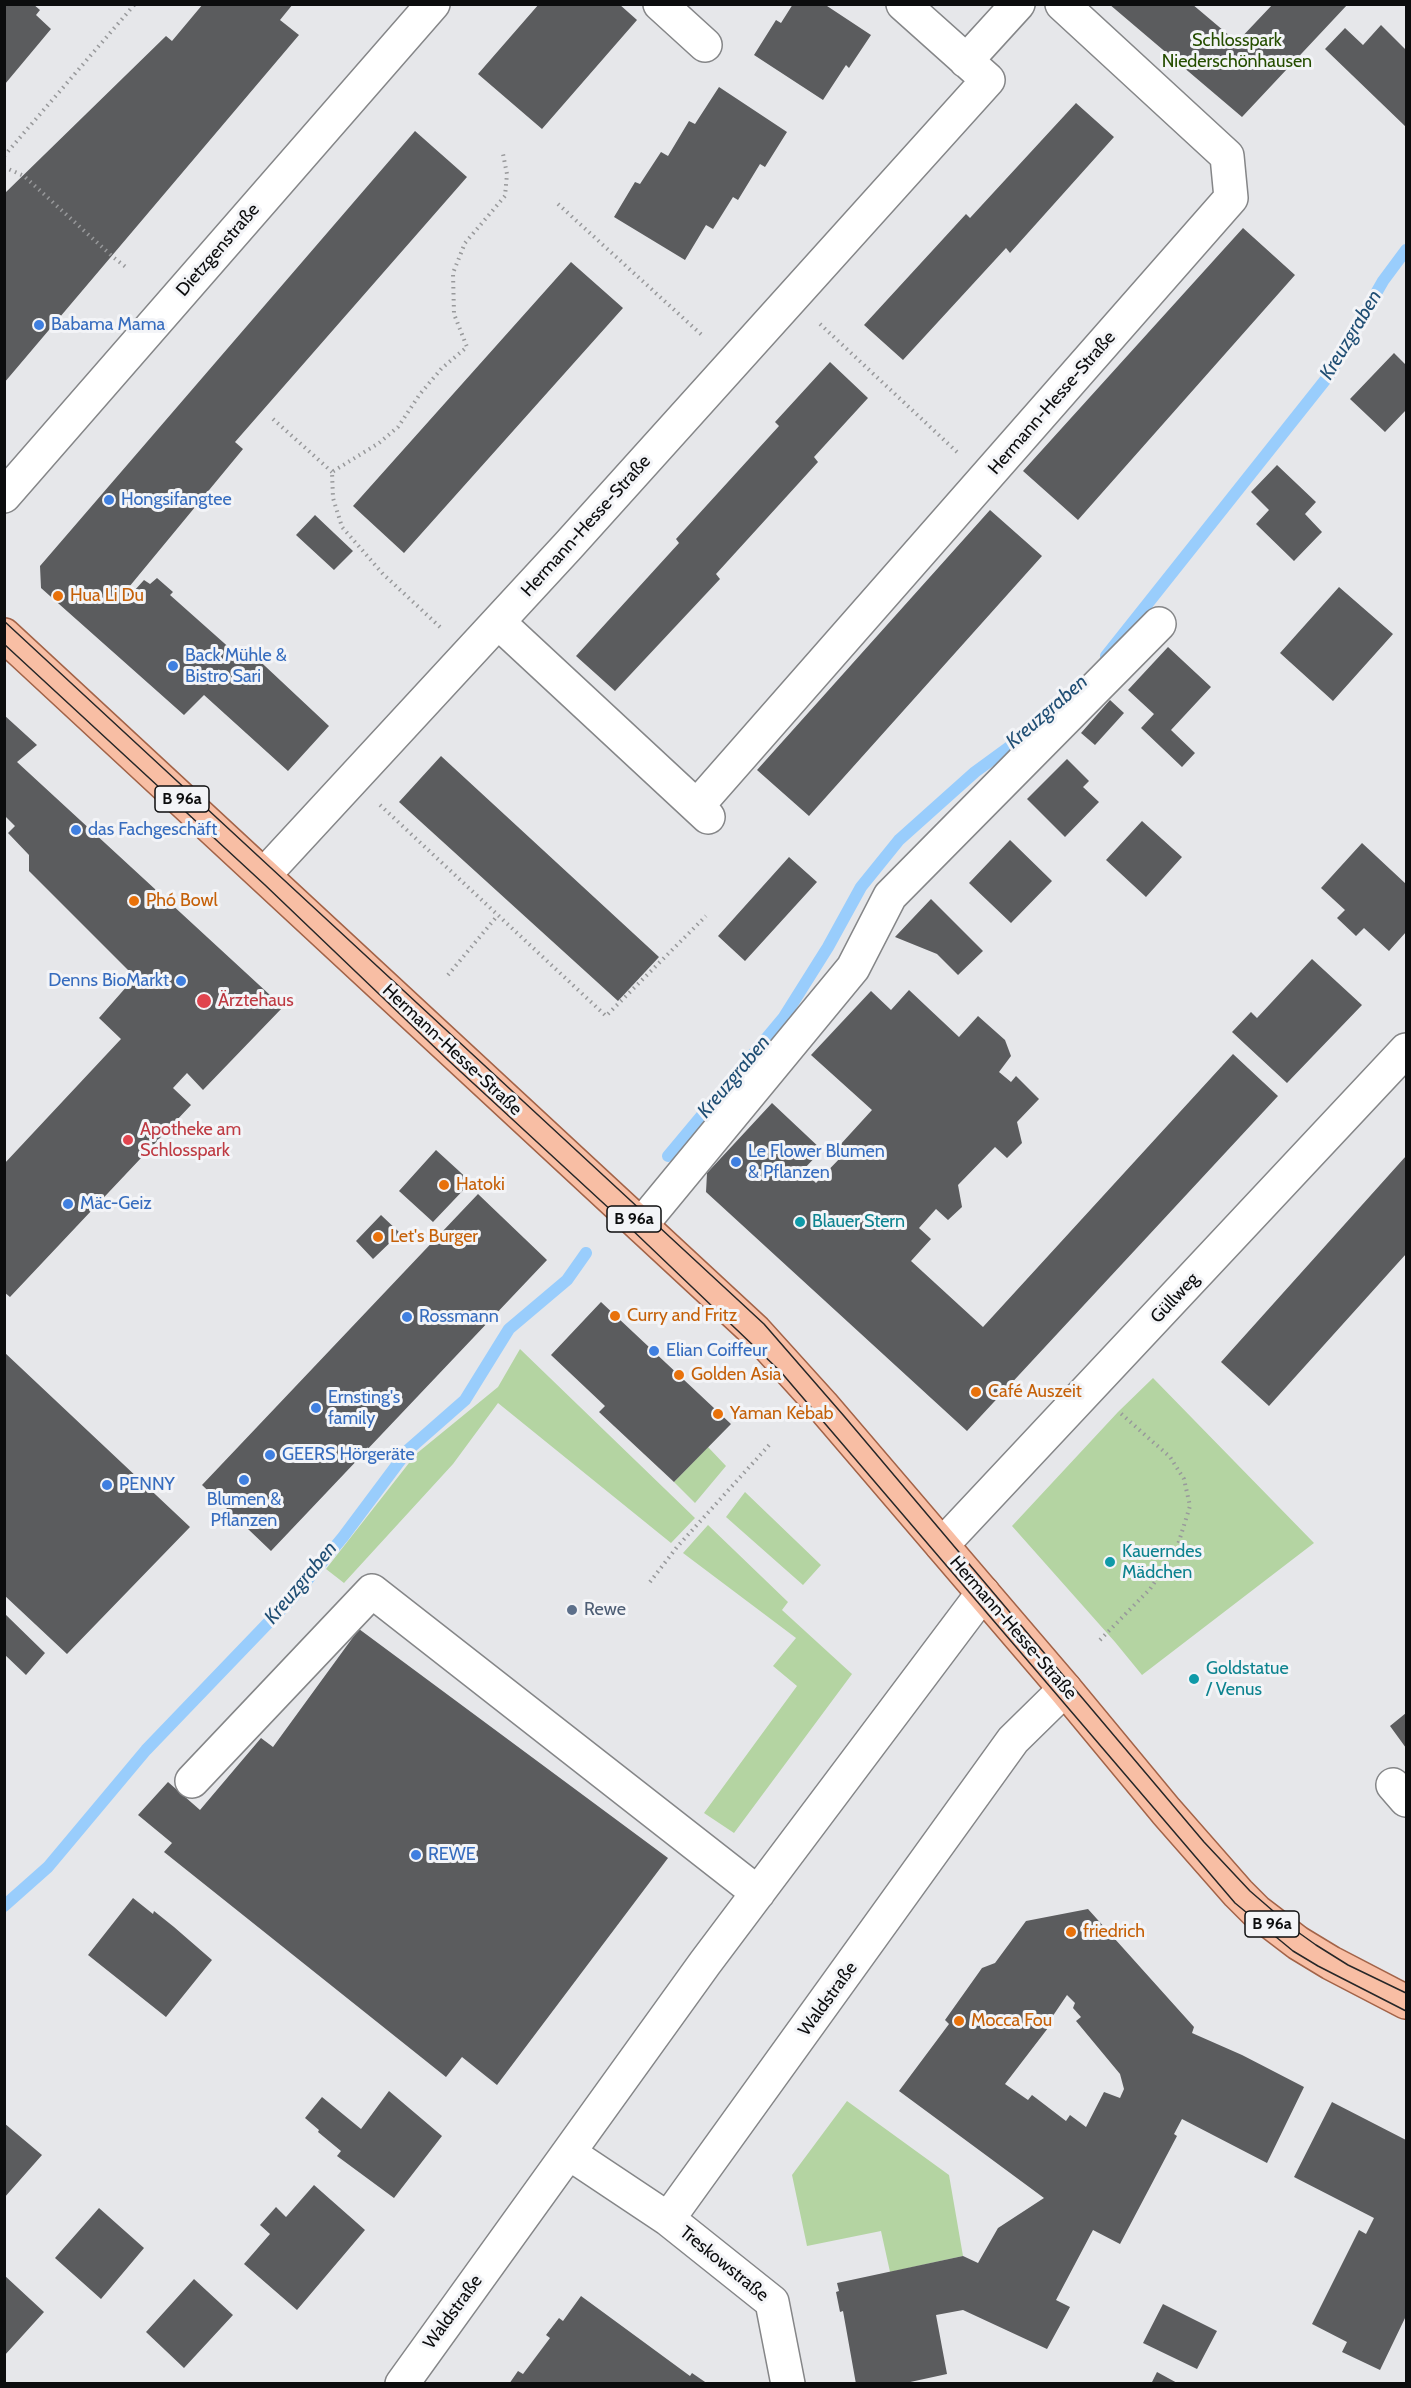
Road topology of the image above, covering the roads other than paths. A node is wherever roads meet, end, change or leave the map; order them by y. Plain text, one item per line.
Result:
1 (433, 4) edge
2 (660, 4) edge
3 (903, 4) edge
4 (1018, 4) edge
5 (1062, 4) edge
6 (705, 45) dead end
7 (966, 61) junction
8 (4, 496) edge
9 (498, 622) junction
10 (1159, 624) dead end
11 (4, 635) edge
12 (264, 875) junction
13 (1407, 1050) edge
14 (641, 1225) junction
15 (942, 1545) junction
16 (983, 1593) junction
17 (1065, 1689) junction
18 (192, 1781) dead end
19 (758, 1893) junction
20 (1407, 2002) edge
21 (569, 2153) junction
22 (668, 2219) junction
23 (402, 2384) edge
24 (788, 2384) edge

1 - 8 street, Dietzgenstraße
2 - 6 street
3 - 7 street
4 - 7 street
5 - 9 street, Hermann-Hesse-Straße
7 - 9 street, Hermann-Hesse-Straße
9 - 12 street, Hermann-Hesse-Straße
10 - 14 street
11 - 12 main road, Hermann-Hesse-Straße / B 96a
12 - 14 main road, Hermann-Hesse-Straße / B 96a
13 - 15 street, Güllweg
14 - 15 main road, Hermann-Hesse-Straße / B 96a
15 - 16 main road, Hermann-Hesse-Straße / B 96a
16 - 17 main road, Hermann-Hesse-Straße / B 96a
16 - 19 street, Waldstraße
17 - 20 main road, Hermann-Hesse-Straße / B 96a
17 - 22 street, Waldstraße
18 - 19 street
19 - 21 street, Waldstraße
21 - 22 street
21 - 23 street, Waldstraße
22 - 24 street, Treskowstraße

